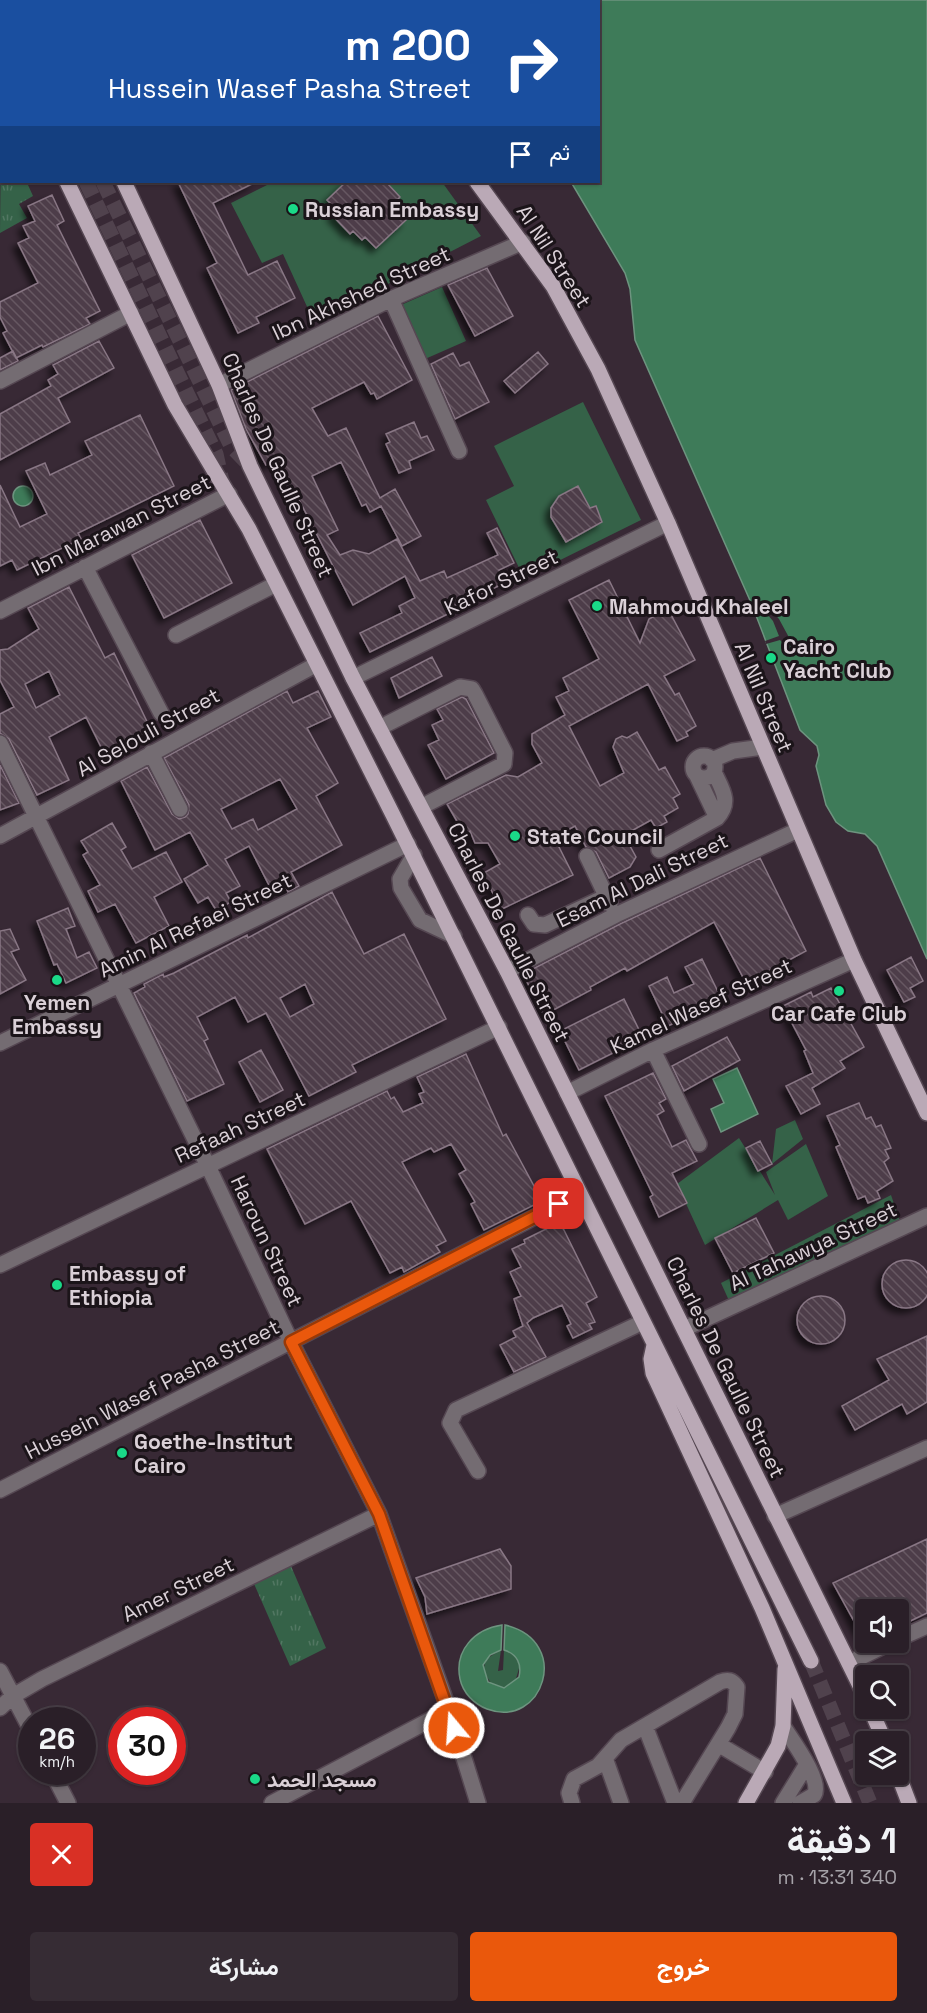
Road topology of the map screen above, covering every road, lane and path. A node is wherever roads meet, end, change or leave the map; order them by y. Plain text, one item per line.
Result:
1 (68, 183) edge
2 (123, 183) edge
3 (478, 183) edge
4 (523, 242) junction
5 (391, 299) junction
6 (131, 313) junction
7 (0, 381) edge
8 (219, 385) junction
9 (459, 451) dead end
10 (229, 494) junction
11 (668, 523) junction
12 (85, 567) junction
13 (276, 584) junction
14 (0, 611) edge
15 (177, 635) dead end
16 (317, 664) junction
17 (353, 678) junction
18 (161, 713) dead end
19 (379, 728) junction
20 (0, 743) edge
21 (763, 747) junction
22 (151, 753) junction
23 (713, 766) junction
24 (421, 807) junction
25 (180, 809) dead end
26 (717, 818) junction
27 (37, 819) junction
28 (798, 830) junction
29 (0, 836) edge
30 (411, 850) junction
31 (659, 850) dead end
32 (587, 856) dead end
33 (607, 896) junction
34 (528, 915) dead end
35 (616, 915) junction
36 (454, 936) junction
37 (854, 960) junction
38 (507, 971) junction
39 (120, 985) junction
40 (499, 1027) junction
41 (0, 1043) edge
42 (653, 1050) junction
43 (567, 1093) junction
44 (927, 1113) edge
45 (699, 1144) dead end
46 (208, 1166) junction
47 (580, 1194) junction
48 (927, 1216) edge
49 (0, 1265) edge
50 (643, 1322) junction
51 (684, 1329) junction
52 (291, 1342) junction
53 (654, 1345) junction
54 (927, 1448) edge
55 (478, 1472) dead end
56 (0, 1490) edge
57 (379, 1514) junction
58 (775, 1516) junction
59 (927, 1626) edge
60 (909, 1634) edge
61 (869, 1653) edge
62 (811, 1661) tunnel mouth
63 (785, 1663) junction
64 (849, 1663) junction
65 (0, 1671) edge
66 (855, 1675) edge
67 (13, 1696) junction
68 (19, 1707) edge
69 (0, 1708) edge
70 (449, 1710) junction
71 (645, 1726) junction
72 (783, 1726) junction
73 (718, 1744) junction
74 (605, 1758) junction
75 (807, 1764) junction
76 (765, 1772) junction
77 (59, 1785) edge
78 (902, 1785) edge
79 (68, 1803) edge
80 (272, 1803) edge
81 (478, 1803) edge
82 (572, 1803) edge
83 (621, 1803) edge
84 (675, 1803) edge
85 (682, 1803) edge
86 (746, 1803) edge
87 (783, 1803) edge
88 (800, 1803) edge
89 (844, 1803) edge
90 (909, 1803) edge

1 - 6 main road
2 - 8 main road, Charles De Gaulle Street
3 - 4 main road, Al Nil Street
4 - 5 street, Ibn Akhshed Street
4 - 11 main road, Al Nil Street
5 - 8 street, Ibn Akhshed Street
5 - 9 street
6 - 7 street
6 - 10 main road
8 - 17 main road, Charles De Gaulle Street
10 - 12 street, Ibn Marawan Street
10 - 13 main road
11 - 17 street, Kafor Street
11 - 21 main road, Al Nil Street
12 - 14 street, Ibn Marawan Street
12 - 18 street
13 - 15 street
13 - 16 main road
16 - 22 street, Al Selouli Street
16 - 30 main road
17 - 19 main road, Charles De Gaulle Street
19 - 24 main road, Charles De Gaulle Street
19 - 24 street
20 - 27 street, Haroun Street
21 - 23 street
21 - 28 main road, Al Nil Street
22 - 25 street
22 - 27 street, Al Selouli Street
23 - 26 street
23 - 26 street
24 - 38 main road, Charles De Gaulle Street
26 - 31 street
27 - 29 street, Al Selouli Street
27 - 39 street, Haroun Street
28 - 35 street, Esam Al Dali Street
28 - 37 main road, Al Nil Street
30 - 36 main road
30 - 36 street
30 - 39 street, Amin Al Refaei Street
32 - 33 street
33 - 34 street
33 - 35 street
35 - 38 street, Esam Al Dali Street
36 - 40 main road
37 - 42 street, Kamel Wasef Street
37 - 44 main road, Al Nil Street
38 - 43 main road, Charles De Gaulle Street
39 - 41 street, Amin Al Refaei Street
39 - 46 street, Haroun Street
40 - 46 street, Refaah Street
40 - 47 main road
42 - 43 street, Kamel Wasef Street
42 - 45 street
43 - 51 main road, Charles De Gaulle Street
46 - 49 street, Refaah Street
46 - 52 street, Haroun Street
47 - 50 main road
47 - 52 street, Hussein Wasef Pasha Street
48 - 51 street, Al Tahawya Street
50 - 53 main road
50 - 55 street
51 - 58 main road, Charles De Gaulle Street
52 - 56 street, Hussein Wasef Pasha Street
52 - 57 street, Haroun Street
53 - 62 main road
53 - 63 main road
54 - 58 street
57 - 67 street, Amer Street
57 - 70 street, Haroun Street
58 - 64 main road, Charles De Gaulle Street
59 - 60 street
61 - 64 street
63 - 72 main road
63 - 89 main road
64 - 66 main road, Charles De Gaulle Street
65 - 67 street
67 - 68 street
67 - 69 street, Amer Street
70 - 80 street
70 - 81 street, Haroun Street
71 - 73 street
71 - 74 street
71 - 84 street
72 - 75 street
72 - 76 main road
73 - 76 street
73 - 85 street
74 - 82 street
74 - 83 street
75 - 87 street
75 - 88 street
76 - 86 main road
77 - 79 street
78 - 90 main road

